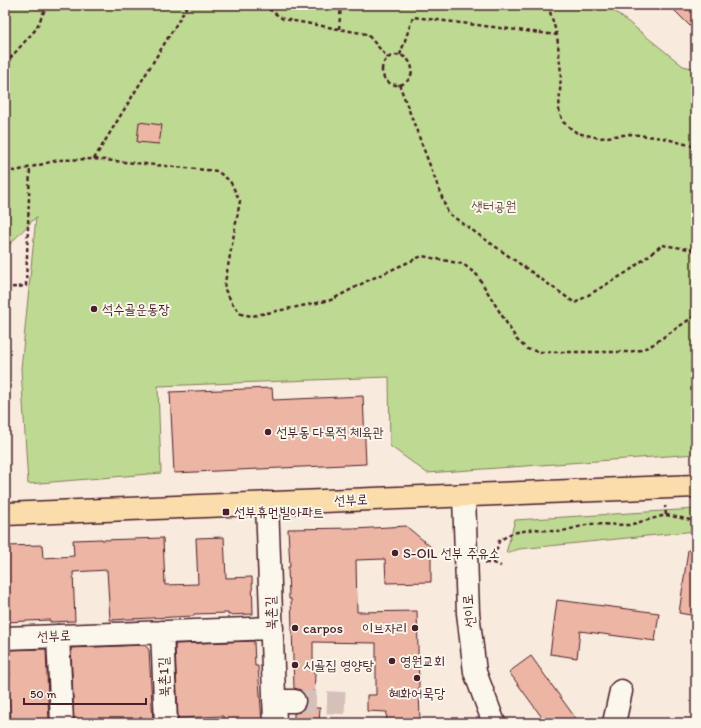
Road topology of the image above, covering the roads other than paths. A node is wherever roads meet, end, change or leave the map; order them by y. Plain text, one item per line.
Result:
1 (696, 486) edge
2 (464, 496) junction
3 (267, 503) junction
4 (5, 514) edge
5 (272, 628) junction
6 (162, 632) junction
7 (58, 636) junction
8 (5, 638) edge
9 (621, 691) dead end
10 (62, 723) edge
11 (166, 723) edge
12 (275, 723) edge
13 (494, 723) edge
14 (614, 723) edge

1 - 2 main road, 선부로
2 - 3 main road, 선부로
2 - 13 street, 선이로
3 - 4 main road, 선부로
3 - 5 street, 북촌길
5 - 6 street, 선부로
5 - 12 street, 북촌길
6 - 7 street, 선부로
6 - 11 street, 북촌1길
7 - 8 street, 선부로
7 - 10 street
9 - 14 street

